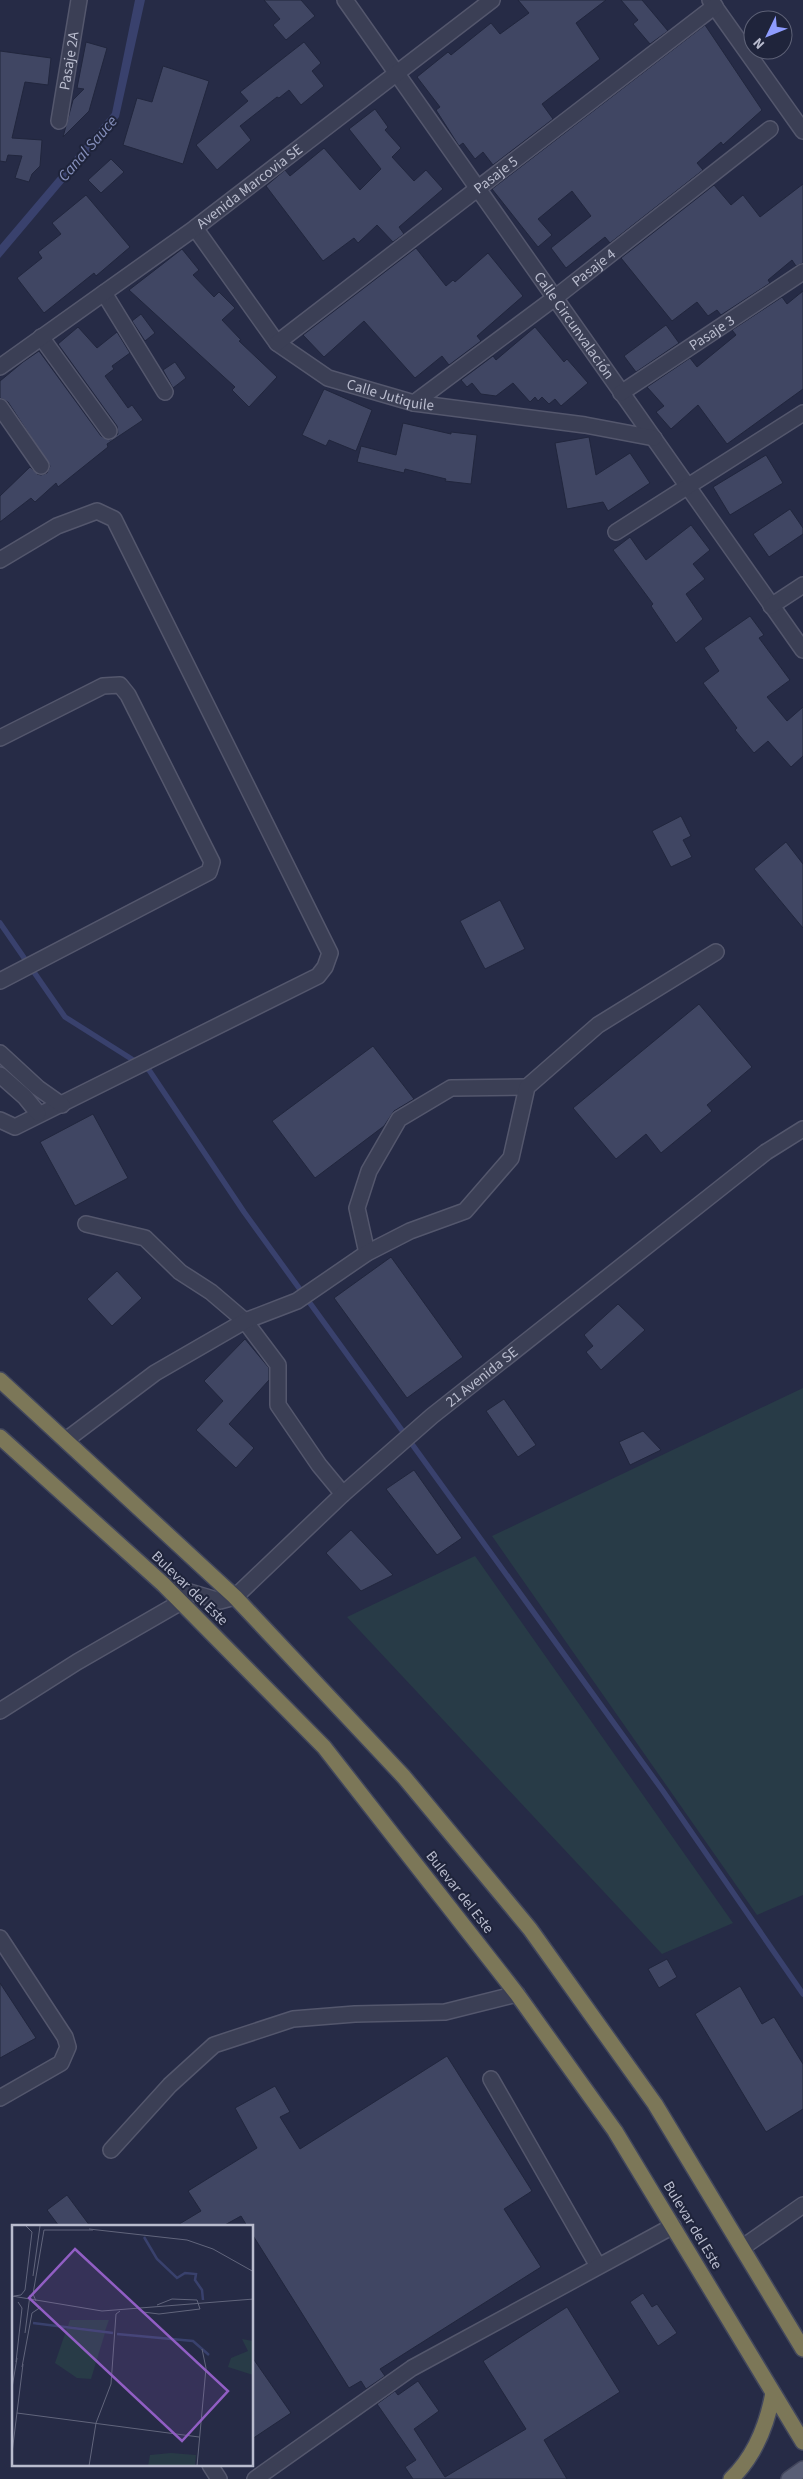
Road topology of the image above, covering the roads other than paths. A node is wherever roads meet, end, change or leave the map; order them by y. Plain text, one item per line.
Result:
1 (79, 0) edge
2 (345, 0) edge
3 (492, 0) edge
4 (713, 3) edge
5 (396, 75) junction
6 (58, 121) dead end
7 (770, 129) dead end
8 (803, 131) edge
9 (479, 190) junction
10 (195, 228) junction
11 (803, 272) edge
12 (104, 293) junction
13 (556, 297) junction
14 (41, 337) junction
15 (277, 343) junction
16 (0, 367) edge
17 (165, 392) dead end
18 (621, 393) junction
19 (414, 403) junction
20 (0, 407) edge
21 (803, 413) edge
22 (109, 431) dead end
23 (654, 438) junction
24 (41, 466) dead end
25 (686, 486) junction
26 (616, 532) dead end
27 (0, 560) edge
28 (803, 585) edge
29 (771, 606) junction
30 (803, 650) edge
31 (0, 738) edge
32 (716, 952) dead end
33 (0, 981) edge
34 (0, 1053) edge
35 (0, 1075) edge
36 (527, 1087) junction
37 (62, 1105) junction
38 (38, 1113) junction
39 (0, 1120) edge
40 (803, 1129) edge
41 (86, 1224) dead end
42 (367, 1252) junction
43 (246, 1321) junction
44 (0, 1380) edge
45 (0, 1436) edge
46 (66, 1440) junction
47 (343, 1494) junction
48 (163, 1584) junction
49 (235, 1597) junction
50 (181, 1602) junction
51 (0, 1711) edge
52 (0, 1938) edge
53 (516, 1994) junction
54 (491, 2079) dead end
55 (0, 2098) edge
56 (111, 2150) dead end
57 (803, 2205) edge
58 (673, 2226) junction
59 (743, 2247) junction
60 (598, 2266) junction
61 (778, 2307) junction
62 (803, 2328) edge
63 (803, 2349) edge
64 (773, 2393) junction
65 (803, 2442) edge
66 (211, 2466) edge
67 (803, 2470) edge
68 (219, 2479) edge
69 (255, 2479) edge
70 (731, 2479) edge
71 (789, 2479) edge

1 - 6 street, Pasaje 2A
2 - 5 street, Calle Circunvalación
3 - 5 street, Avenida Marcovia SE
4 - 8 street
4 - 9 street, Pasaje 5
5 - 9 street, Calle Circunvalación
5 - 10 street, Avenida Marcovia SE
7 - 13 street, Pasaje 4
9 - 13 street, Calle Circunvalación
9 - 15 street, Pasaje 5
10 - 12 street, Avenida Marcovia SE
10 - 15 street, Calle Jutiquile
11 - 18 street, Pasaje 3
12 - 14 street, Avenida Marcovia SE
12 - 17 street
13 - 18 street, Calle Circunvalación
13 - 19 street, Pasaje 4
14 - 16 street, Avenida Marcovia SE
14 - 22 street
15 - 19 street, Calle Jutiquile
18 - 23 street, Calle Circunvalación
19 - 23 street, Calle Jutiquile
20 - 24 street
21 - 25 street
23 - 25 street, Calle Circunvalación
25 - 26 street
25 - 29 street, Calle Circunvalación
27 - 37 street
28 - 29 street
29 - 30 street, Calle Circunvalación
31 - 33 street
32 - 36 street
34 - 37 street
35 - 38 street
36 - 42 street
36 - 42 street
37 - 38 street
38 - 39 street
40 - 47 street, 21 Avenida SE
41 - 43 street
42 - 43 street
43 - 46 street
43 - 47 street
44 - 46 highway, Bulevar del Este
45 - 48 highway, Bulevar del Este
46 - 49 highway, Bulevar del Este
47 - 49 street, 21 Avenida SE
48 - 49 street
48 - 50 highway, Bulevar del Este
49 - 59 highway, Bulevar del Este
50 - 51 street
50 - 53 highway, Bulevar del Este
52 - 55 street
53 - 56 street
53 - 58 highway, Bulevar del Este
54 - 60 street
57 - 59 street
58 - 60 street
58 - 64 highway, Bulevar del Este
59 - 61 highway, Bulevar del Este
60 - 69 street
61 - 62 highway
61 - 63 highway, Bulevar del Este
64 - 65 highway, Bulevar del Este
64 - 70 highway
66 - 68 street
67 - 71 main road

